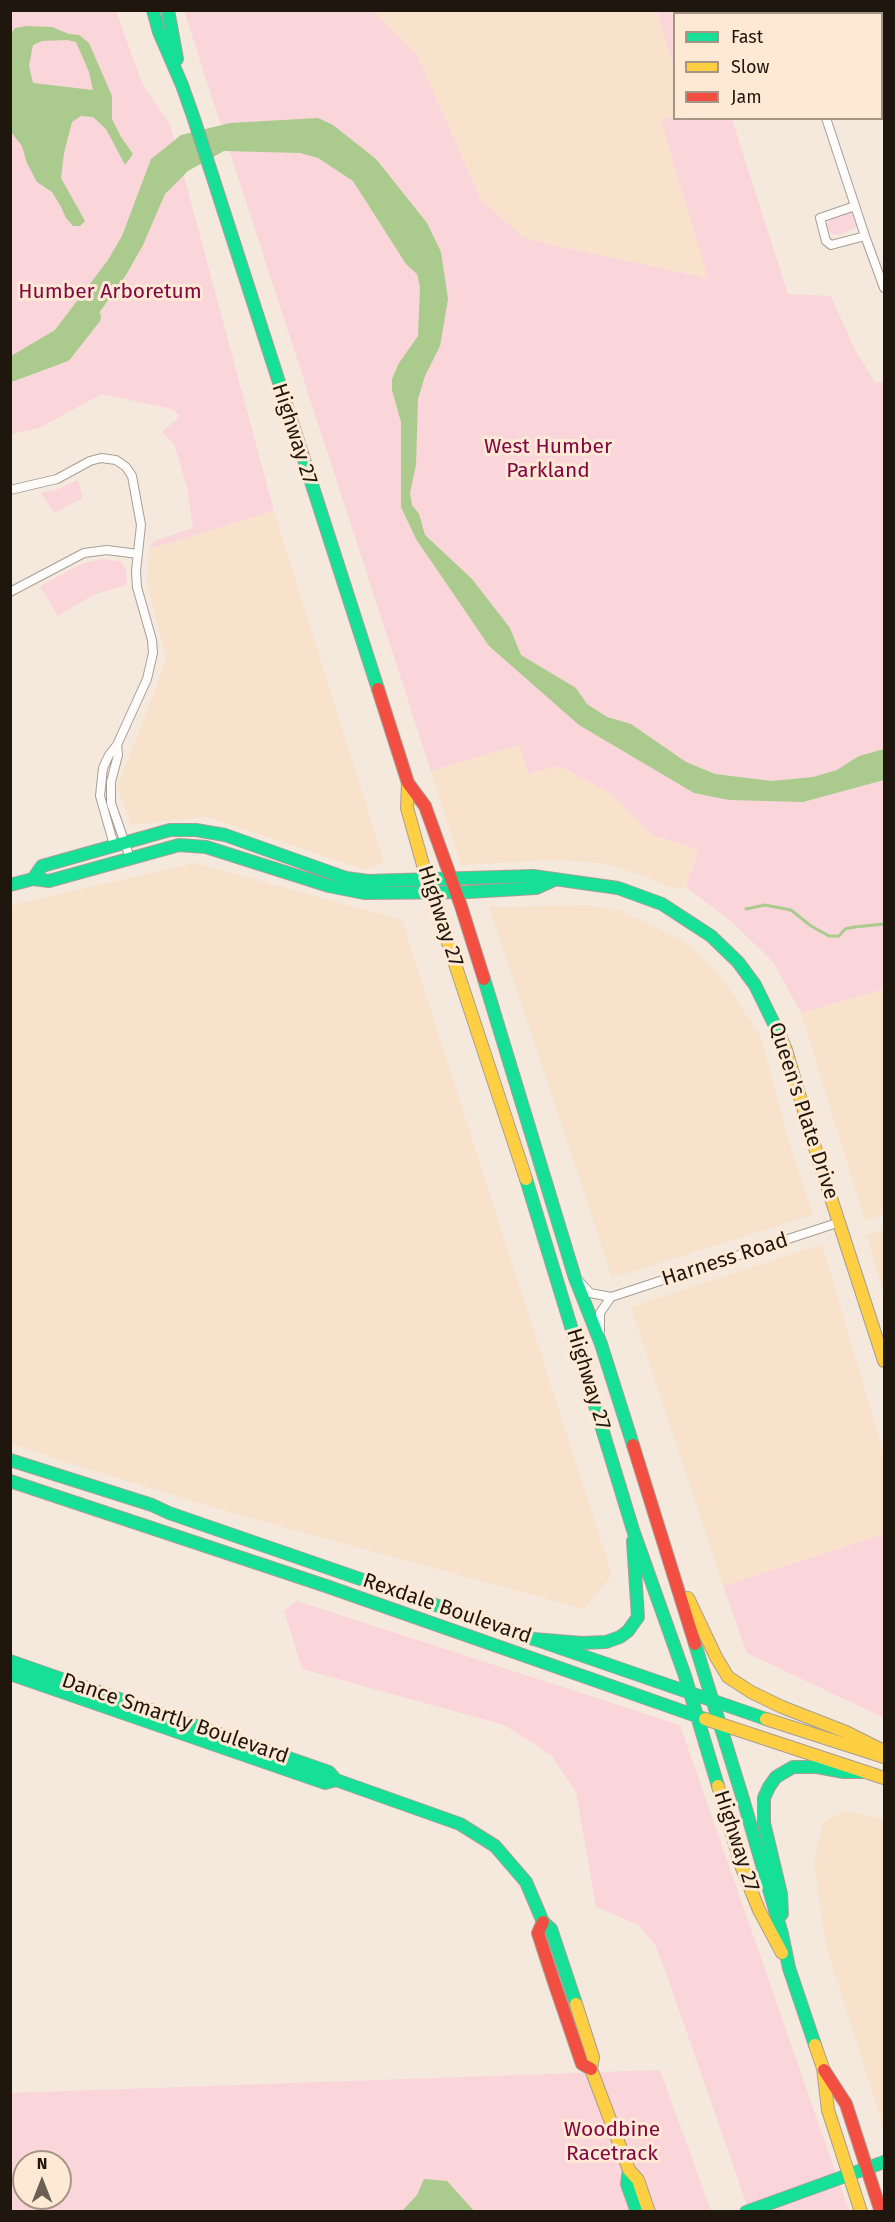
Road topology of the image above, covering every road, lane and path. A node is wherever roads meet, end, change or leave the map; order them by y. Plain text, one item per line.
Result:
1 (153, 10) edge
2 (168, 13) edge
3 (182, 85) junction
4 (828, 120) edge
5 (855, 206) junction
6 (864, 236) junction
7 (885, 288) edge
8 (10, 490) edge
9 (138, 554) junction
10 (10, 592) edge
11 (408, 783) junction
12 (119, 844) junction
13 (275, 854) junction
14 (130, 858) junction
15 (271, 867) junction
16 (452, 878) junction
17 (33, 879) junction
18 (427, 879) junction
19 (554, 880) junction
20 (10, 885) edge
21 (432, 892) junction
22 (456, 892) junction
23 (840, 1222) junction
24 (575, 1278) junction
25 (611, 1297) junction
26 (600, 1344) junction
27 (885, 1361) edge
28 (10, 1460) edge
29 (10, 1481) edge
30 (633, 1530) junction
31 (670, 1560) junction
32 (533, 1639) junction
33 (10, 1661) edge
34 (10, 1674) edge
35 (690, 1693) junction
36 (712, 1701) junction
37 (698, 1716) junction
38 (720, 1724) junction
39 (885, 1751) edge
40 (885, 1757) edge
41 (866, 1772) junction
42 (885, 1778) edge
43 (336, 1780) junction
44 (782, 1935) junction
45 (789, 1968) junction
46 (823, 2068) junction
47 (885, 2162) edge
48 (867, 2169) junction
49 (629, 2170) junction
50 (849, 2175) junction
51 (637, 2211) edge
52 (649, 2211) edge
53 (746, 2211) edge
54 (861, 2211) edge
55 (881, 2211) edge

1 - 3 main road, Highway 27
2 - 3 main road, Highway 27
3 - 11 main road, Highway 27
4 - 5 street
5 - 6 street
5 - 6 street
6 - 7 street
8 - 9 street
9 - 10 street
9 - 12 street
11 - 16 main road, Highway 27
11 - 18 main road, Highway 27
12 - 13 main road, Queen's Plate Drive
12 - 14 street
12 - 17 main road, Queen's Plate Drive
13 - 15 main road
13 - 18 main road, Queen's Plate Drive
14 - 15 main road, Queen's Plate Drive
14 - 17 main road, Queen's Plate Drive
15 - 21 main road, Queen's Plate Drive
16 - 18 main road, Queen's Plate Drive
16 - 19 main road, Queen's Plate Drive
16 - 22 main road, Highway 27
17 - 20 main road, Queen's Plate Drive
18 - 21 main road, Highway 27
19 - 22 main road, Queen's Plate Drive
19 - 23 main road, Queen's Plate Drive
21 - 22 main road, Queen's Plate Drive
21 - 30 main road, Highway 27
22 - 24 main road, Highway 27
23 - 25 street, Harness Road
23 - 27 main road, Queen's Plate Drive
24 - 25 street
24 - 26 main road, Highway 27
25 - 26 street
26 - 31 main road, Highway 27
28 - 32 main road, Rexdale Boulevard
29 - 37 main road, Rexdale Boulevard
30 - 32 main road
30 - 35 main road, Highway 27
31 - 36 main road, Highway 27
31 - 39 main road
32 - 35 main road, Rexdale Boulevard
33 - 43 main road, Dance Smartly Boulevard
34 - 43 main road, Dance Smartly Boulevard
35 - 36 main road, Rexdale Boulevard
35 - 37 main road, Highway 27
36 - 38 main road, Highway 27
36 - 40 main road, Rexdale Boulevard
37 - 38 main road, Rexdale Boulevard
37 - 45 main road, Highway 27
38 - 41 main road, Rexdale Boulevard
38 - 44 main road, Highway 27
41 - 42 main road, Rexdale Boulevard
41 - 44 main road
43 - 49 main road, Dance Smartly Boulevard
44 - 45 main road, Highway 27
45 - 46 main road, Highway 27
46 - 48 main road, Highway 27
46 - 50 main road, Highway 27
47 - 48 main road
48 - 50 main road
48 - 55 main road, Highway 27
49 - 51 main road, Dance Smartly Boulevard
49 - 52 main road, Dance Smartly Boulevard
50 - 53 main road
50 - 54 main road, Highway 27

